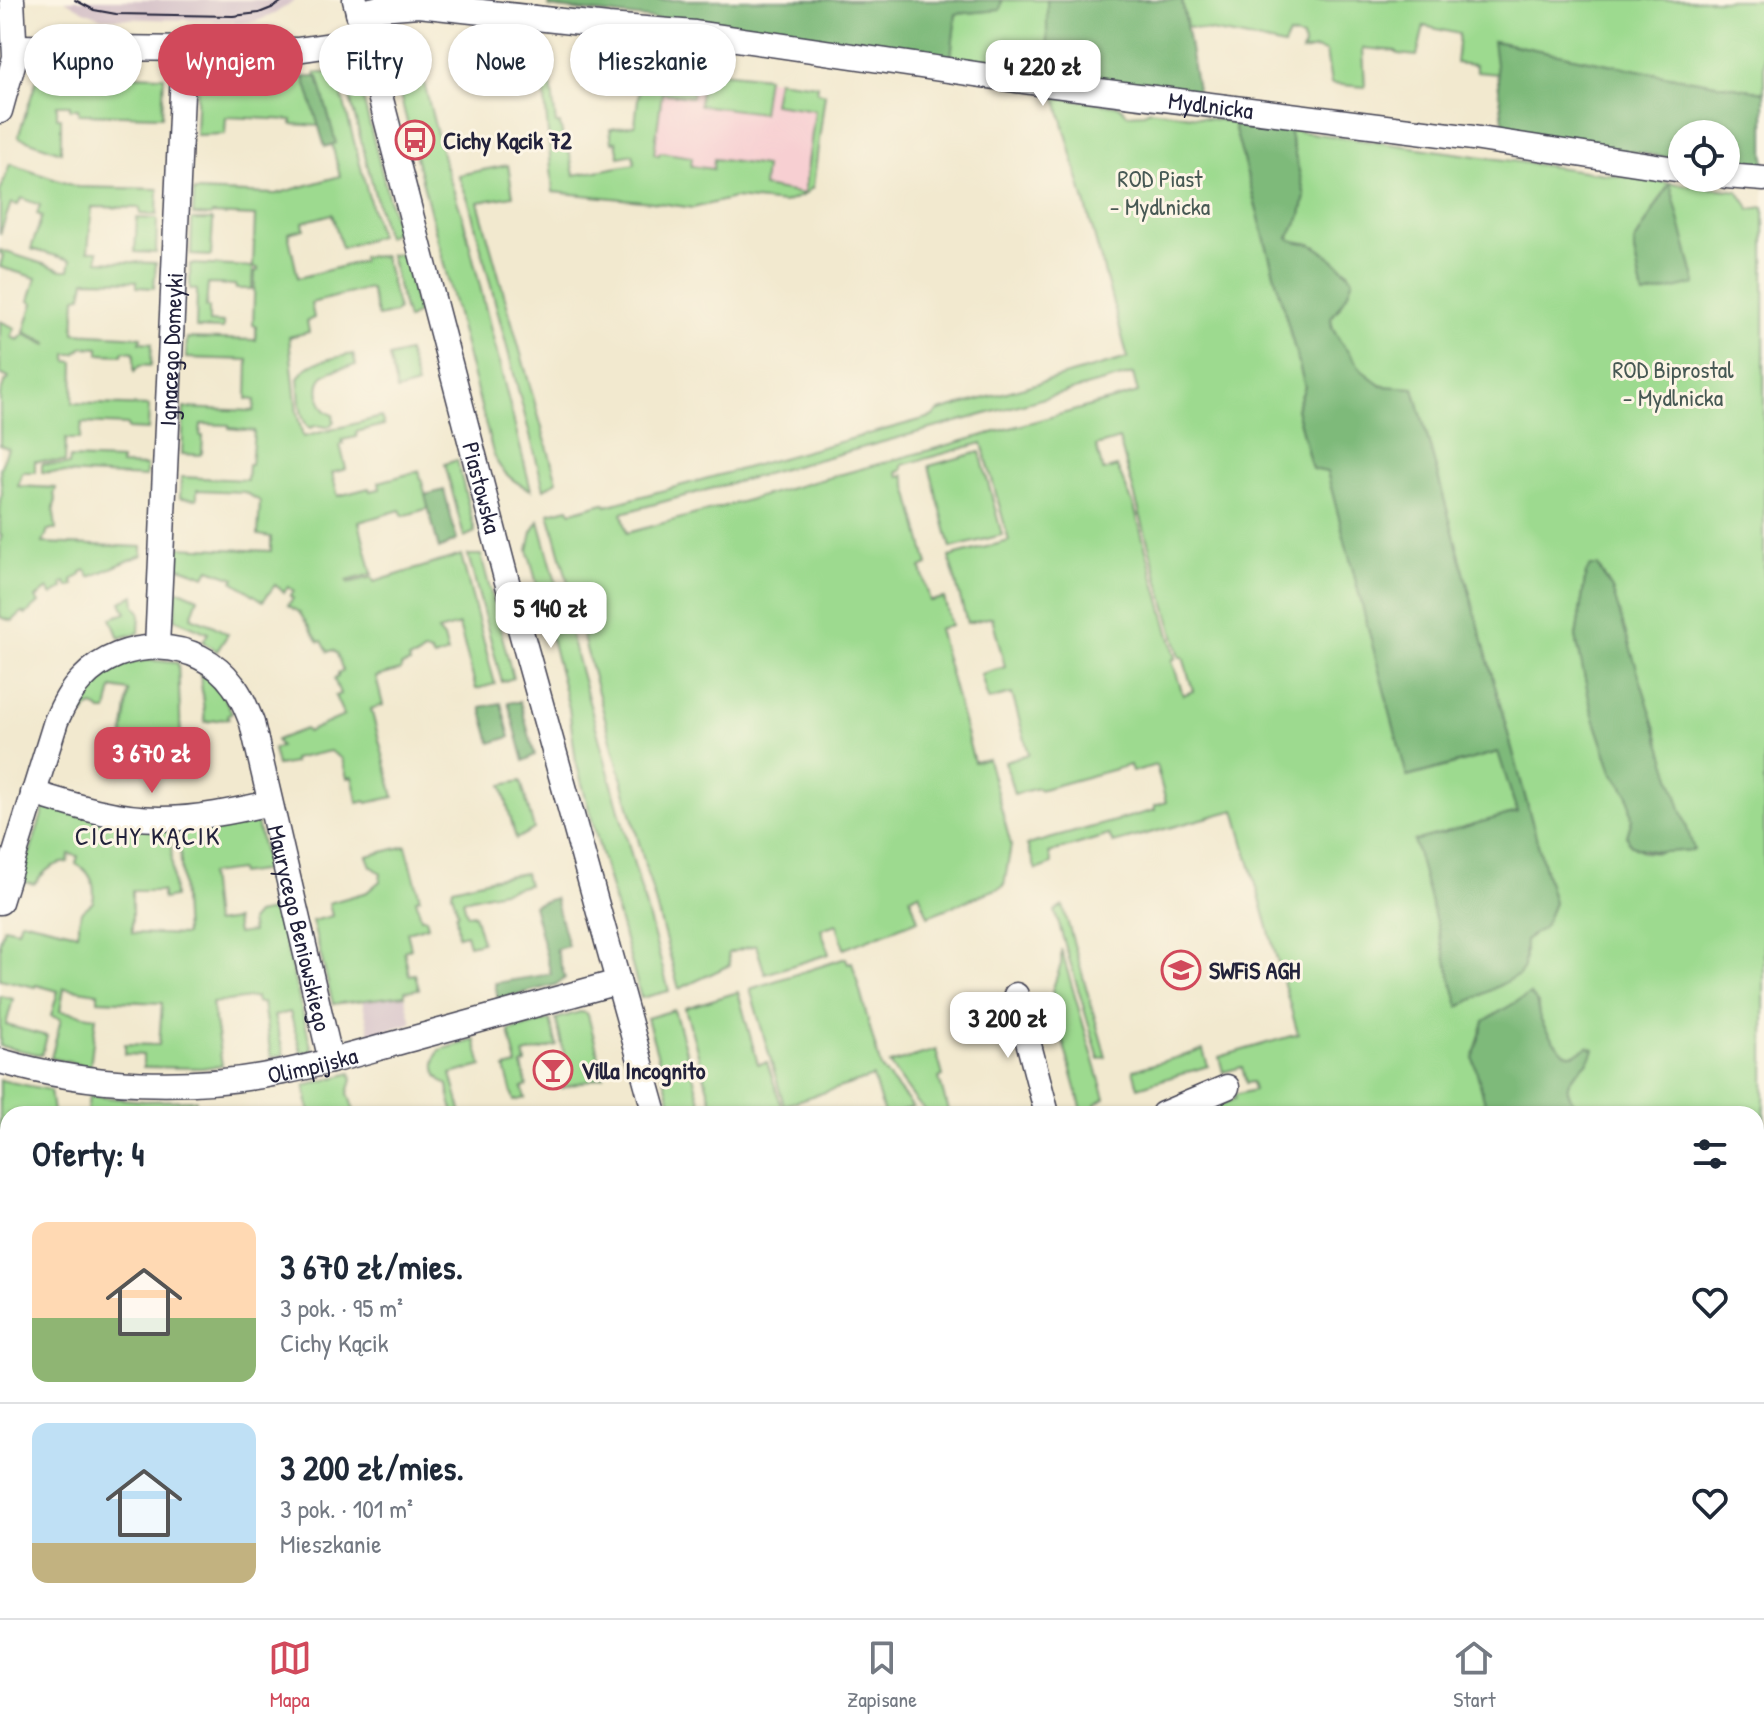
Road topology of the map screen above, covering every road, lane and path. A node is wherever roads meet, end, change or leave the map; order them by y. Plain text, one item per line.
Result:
1 (12, 0) edge
2 (356, 6) edge
3 (15, 47) junction
4 (158, 49) edge
5 (182, 96) edge
6 (380, 96) edge
7 (0, 111) edge
8 (1668, 168) edge
9 (1740, 177) edge
10 (1764, 179) edge
11 (157, 647) junction
12 (33, 793) junction
13 (270, 803) junction
14 (0, 902) edge
15 (618, 982) junction
16 (1016, 995) dead end
17 (0, 1061) edge
18 (331, 1061) junction
19 (1227, 1087) dead end
20 (653, 1106) edge
21 (1045, 1106) edge
22 (1182, 1106) edge

1 - 3 street
2 - 8 street, Mydlnicka
3 - 4 street
3 - 7 street
5 - 11 street, Ignacego Domeyki
6 - 15 street, Piastowska
9 - 10 street
11 - 12 street, Maurycego Beniowskiego
11 - 13 street, Maurycego Beniowskiego
12 - 13 street
12 - 14 street, Maurycego Beniowskiego
13 - 18 street, Maurycego Beniowskiego
15 - 18 street, Olimpijska
15 - 20 street, Piastowska
16 - 21 street
17 - 18 street, Olimpijska
19 - 22 street

